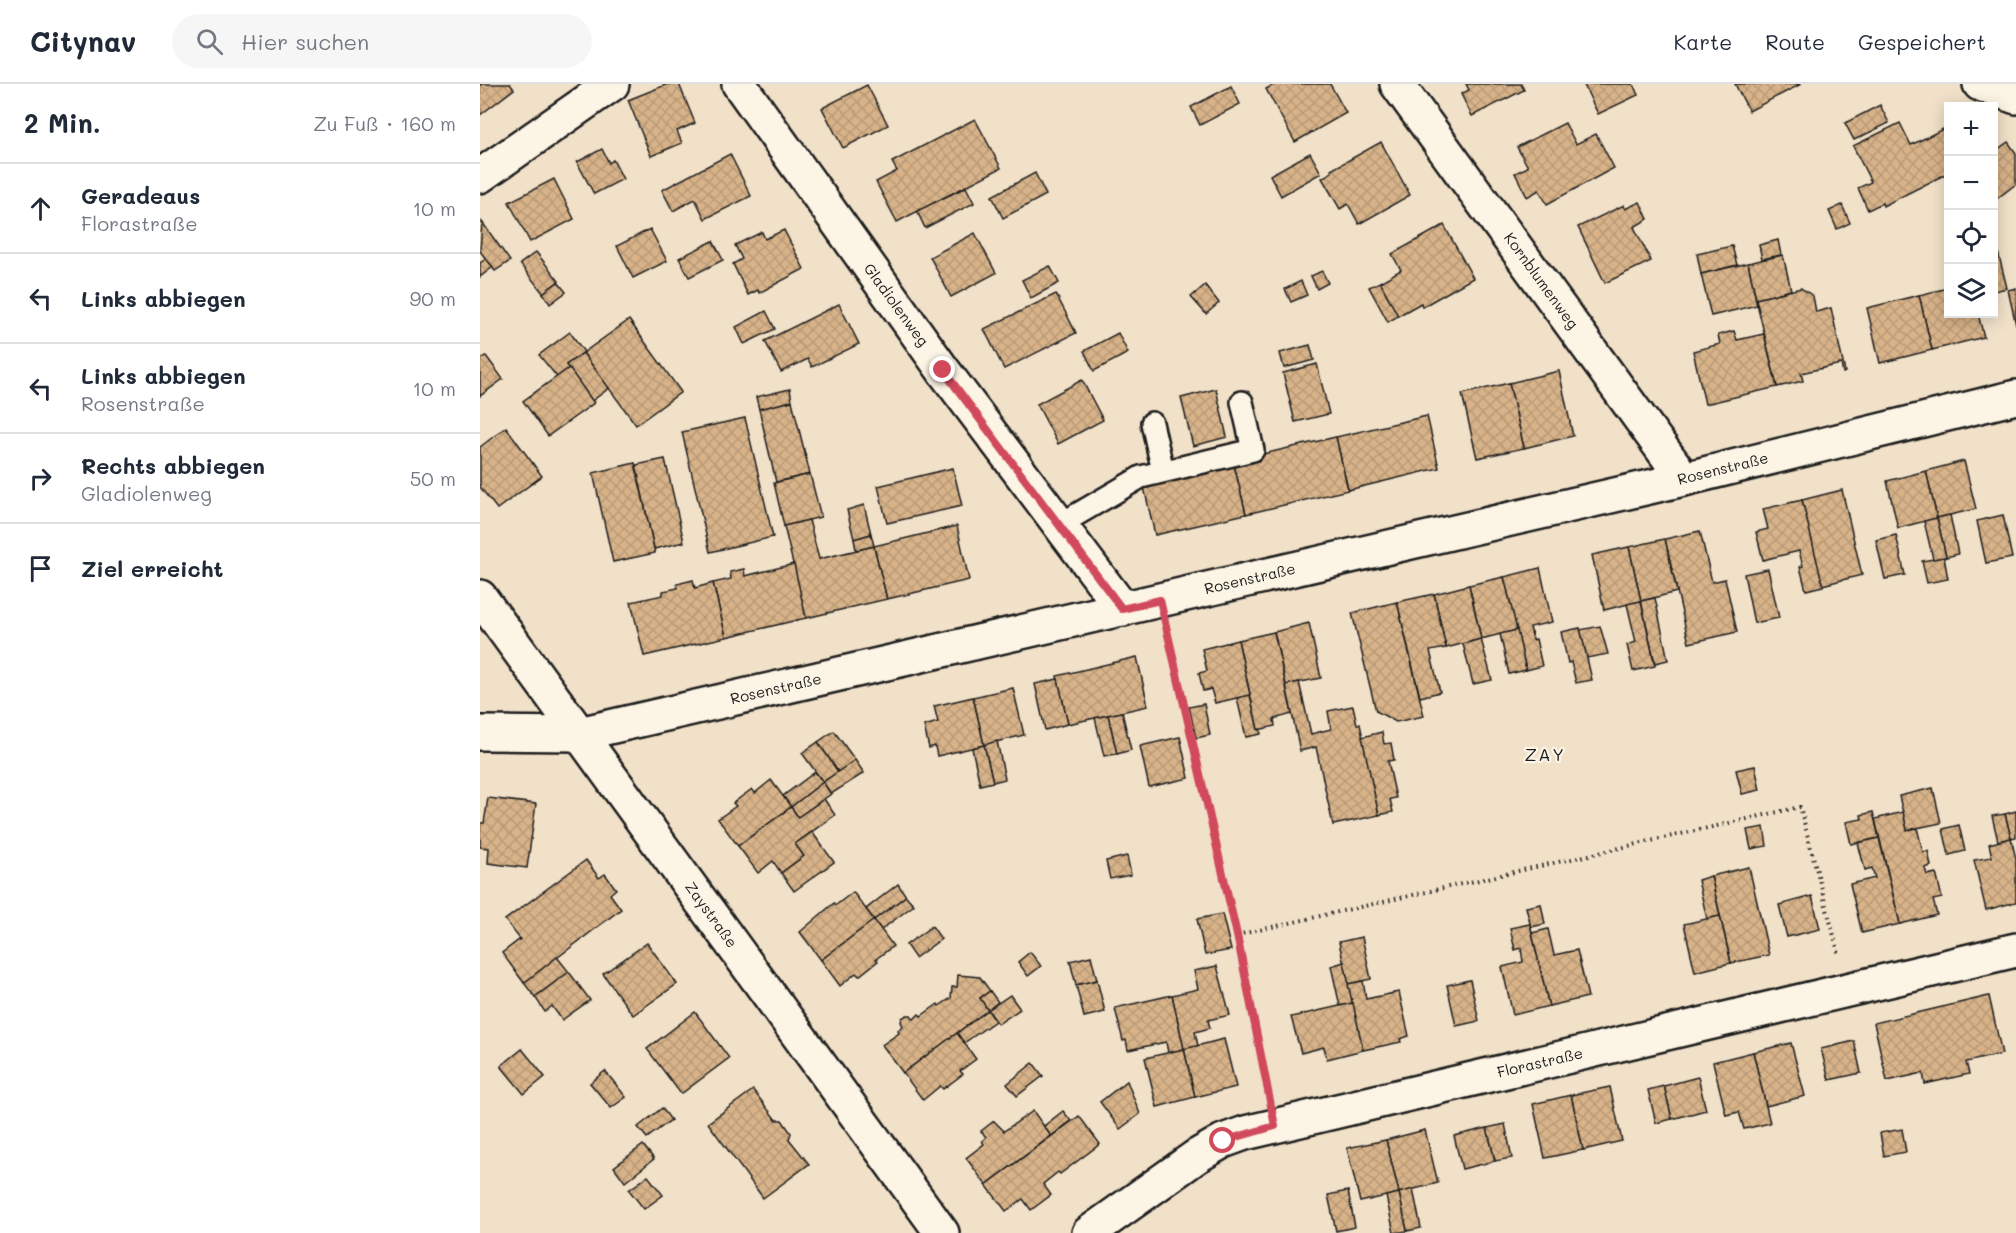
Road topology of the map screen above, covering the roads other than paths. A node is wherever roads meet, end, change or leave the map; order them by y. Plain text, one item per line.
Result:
1 (612, 84) edge
2 (739, 84) edge
3 (1397, 84) edge
4 (1980, 84) edge
5 (2016, 97) edge
6 (480, 176) edge
7 (2016, 397) edge
8 (1242, 402) dead end
9 (1152, 423) dead end
10 (1163, 471) junction
11 (1683, 479) junction
12 (1059, 525) junction
13 (480, 597) edge
14 (1122, 609) junction
15 (480, 733) edge
16 (579, 734) junction
17 (2016, 951) edge
18 (942, 1233) edge
19 (1089, 1233) edge

1 - 6 street
2 - 12 street, Gladiolenweg
3 - 11 street, Kornblumenweg
4 - 5 street
7 - 11 street, Rosenstraße
8 - 10 lane
9 - 10 lane
10 - 12 lane
11 - 14 street, Rosenstraße
12 - 14 street, Gladiolenweg
13 - 16 street, Zaystraße
14 - 16 street, Rosenstraße
15 - 16 street, Rosenstraße
16 - 18 street, Zaystraße
17 - 19 street, Florastraße

